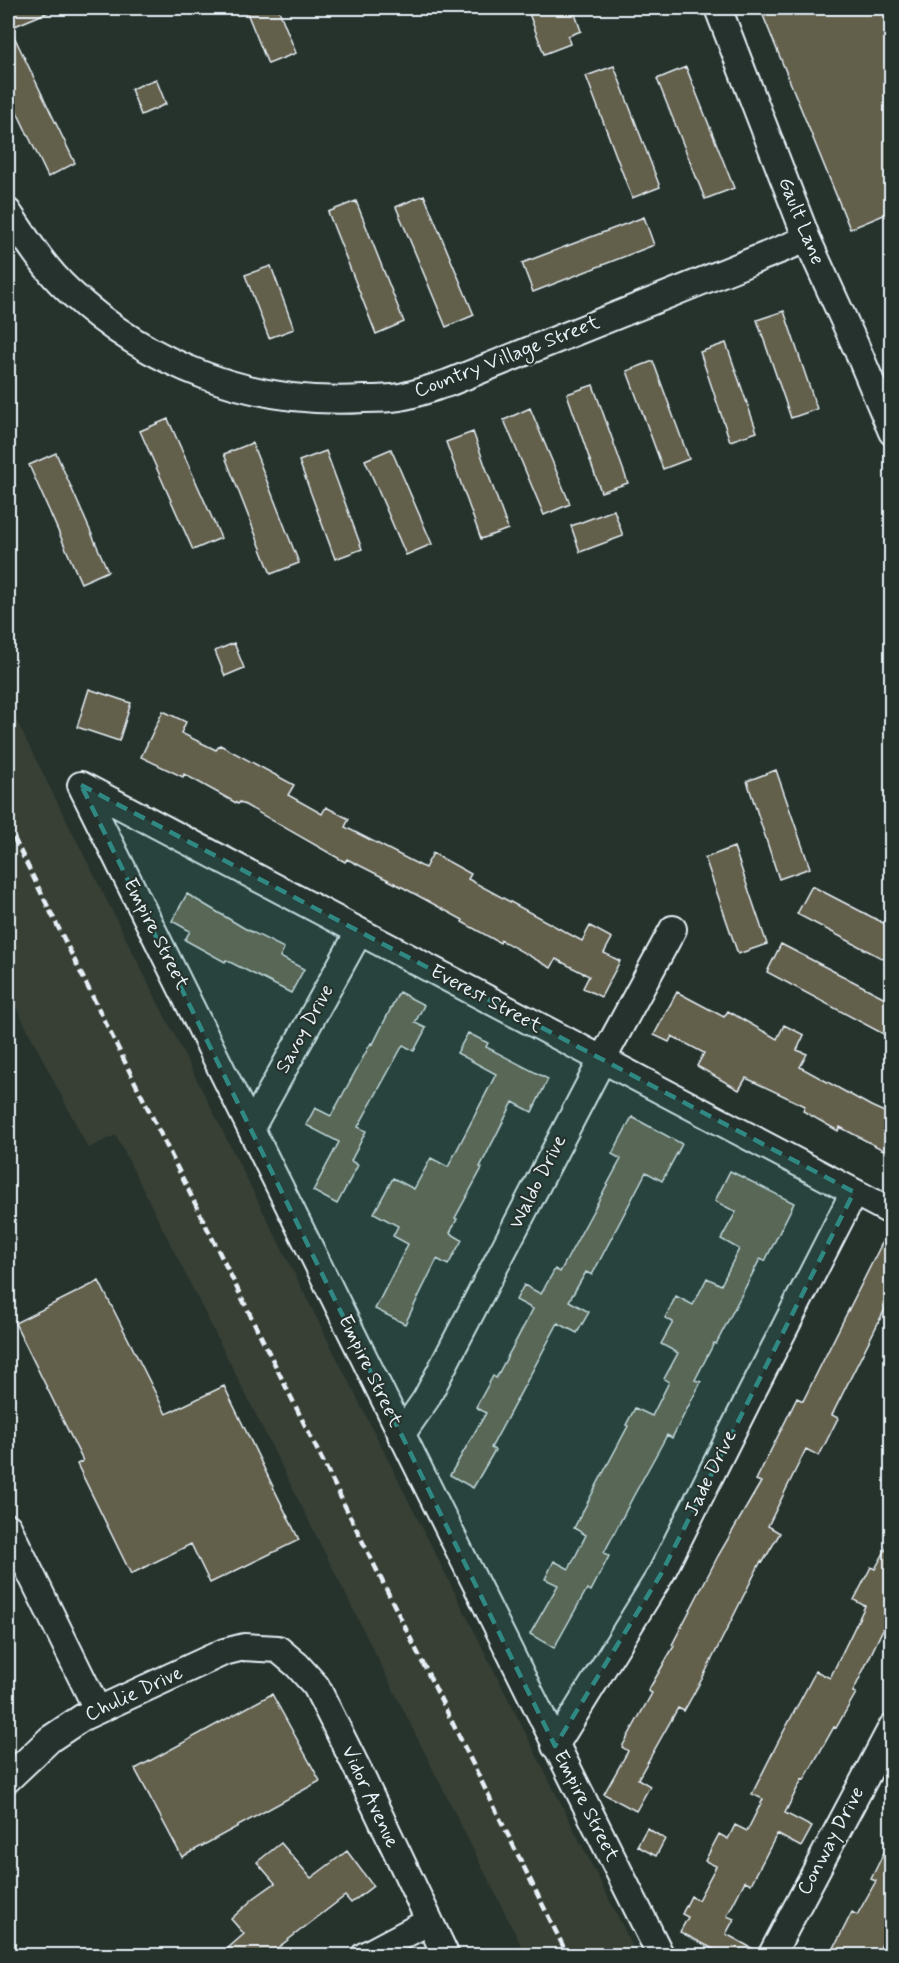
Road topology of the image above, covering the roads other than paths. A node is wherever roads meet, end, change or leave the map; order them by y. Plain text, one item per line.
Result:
1 (718, 8) edge
2 (8, 212) edge
3 (807, 239) junction
4 (891, 432) edge
5 (81, 785) joint
6 (673, 929) dead end
7 (359, 932) junction
8 (602, 1060) junction
9 (252, 1125) junction
10 (854, 1192) junction
11 (891, 1212) edge
12 (401, 1435) junction
13 (8, 1527) edge
14 (278, 1649) joint
15 (97, 1709) junction
16 (890, 1732) edge
17 (555, 1746) junction
18 (8, 1779) edge
19 (428, 1922) junction
20 (364, 1956) edge
21 (446, 1956) edge
22 (661, 1956) edge
23 (771, 1956) edge

1 - 3 street, Gault Lane
2 - 3 street, Country Village Street
3 - 4 street, Gault Lane
5 - 7 street, Everest Street
5 - 9 street, Empire Street
6 - 8 street, Waldo Drive
7 - 8 street, Everest Street
7 - 9 street, Savoy Drive
8 - 10 street, Everest Street
8 - 12 street, Waldo Drive
9 - 12 street, Empire Street
10 - 11 street, Everest Street
10 - 17 street, Jade Drive
12 - 17 street, Empire Street
13 - 15 street
14 - 15 street, Chulie Drive
14 - 19 street, Vidor Avenue
15 - 18 street, Chulie Drive
16 - 23 street, Conway Drive
17 - 22 street, Empire Street
19 - 20 street
19 - 21 street, Vidor Avenue

